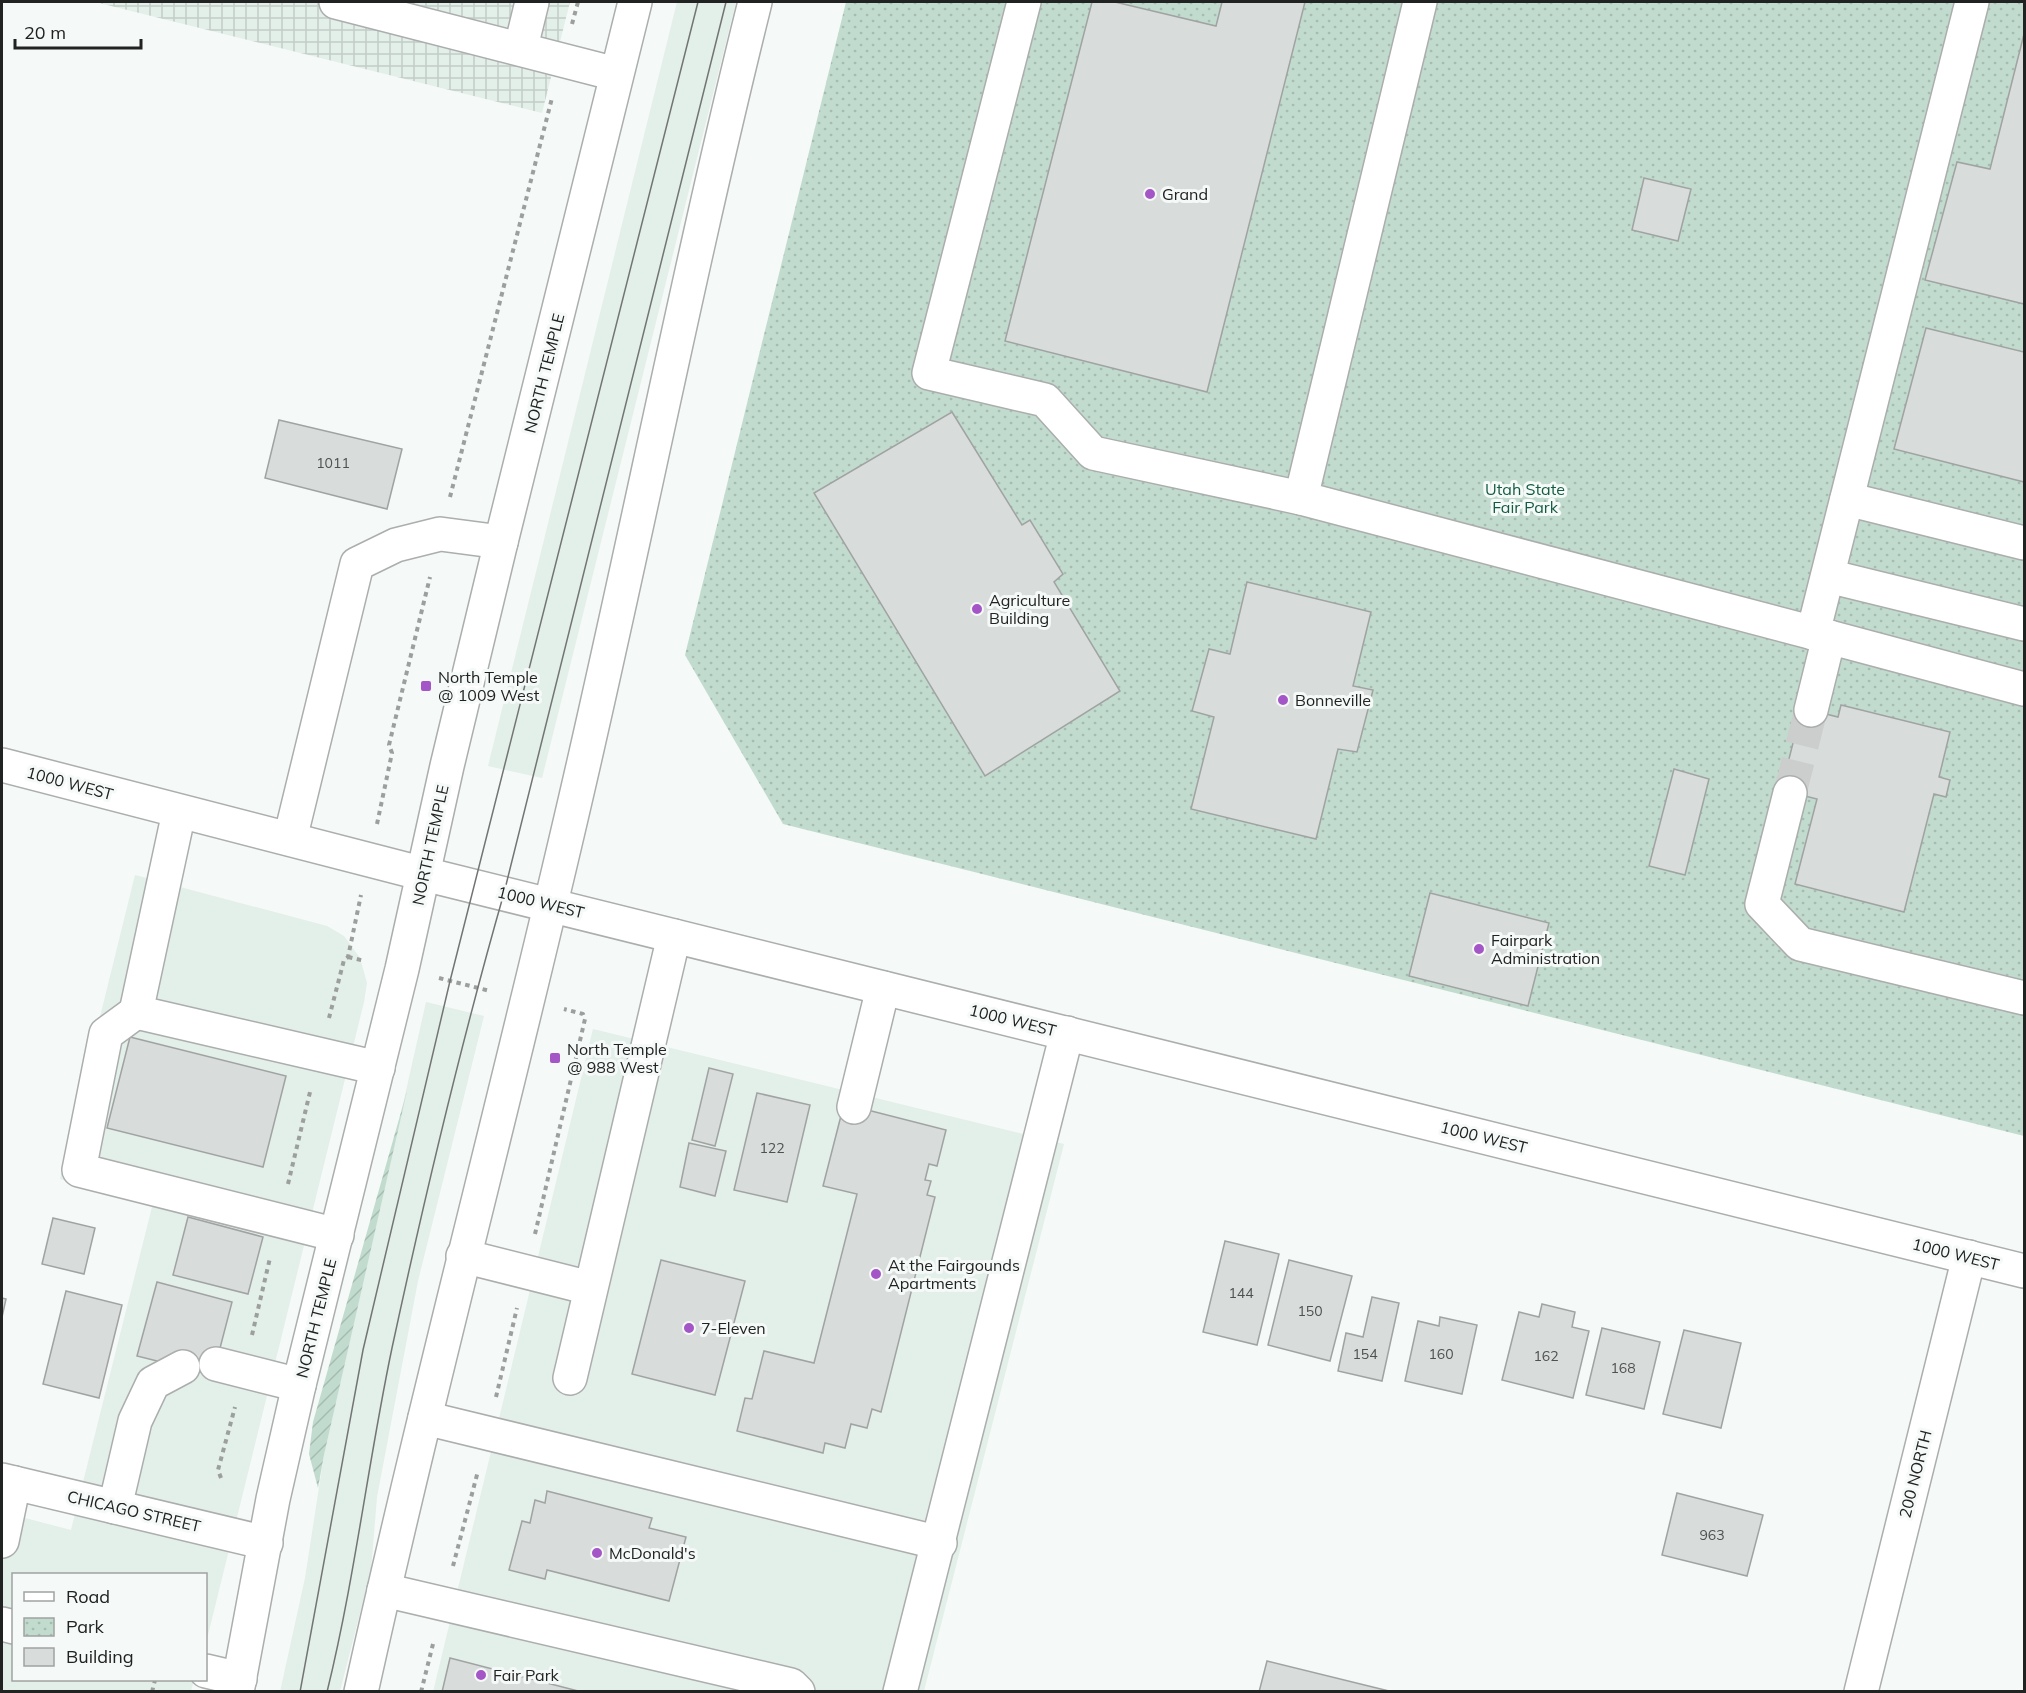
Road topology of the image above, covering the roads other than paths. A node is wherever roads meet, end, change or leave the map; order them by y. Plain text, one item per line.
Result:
1 (336, 2) edge
2 (532, 2) edge
3 (635, 2) edge
4 (755, 2) edge
5 (1024, 2) edge
6 (1420, 2) edge
7 (1972, 2) edge
8 (445, 15) edge
9 (520, 47) junction
10 (616, 74) junction
11 (1301, 498) junction
12 (1847, 499) junction
13 (501, 542) junction
14 (2025, 543) edge
15 (1828, 576) junction
16 (2025, 624) edge
17 (1821, 635) junction
18 (2025, 689) edge
19 (1811, 710) tunnel mouth
20 (2, 765) edge
21 (1790, 793) tunnel mouth
22 (179, 812) junction
23 (290, 839) junction
24 (424, 874) junction
25 (550, 905) junction
26 (674, 936) junction
27 (884, 988) junction
28 (2025, 998) edge
29 (136, 1012) junction
30 (1067, 1033) junction
31 (378, 1068) junction
32 (854, 1107) dead end
33 (337, 1235) junction
34 (463, 1256) junction
35 (1969, 1257) junction
36 (2025, 1271) edge
37 (590, 1288) junction
38 (216, 1364) dead end
39 (183, 1367) dead end
40 (570, 1378) dead end
41 (299, 1385) junction
42 (425, 1418) junction
43 (8, 1482) edge
44 (115, 1507) junction
45 (2, 1541) edge
46 (266, 1543) junction
47 (940, 1543) junction
48 (384, 1590) junction
49 (207, 1671) edge
50 (238, 1685) edge
51 (361, 1692) edge
52 (798, 1692) edge
53 (900, 1692) edge
54 (1861, 1692) edge

1 - 8 main road
2 - 9 main road
3 - 10 main road, NORTH TEMPLE
4 - 25 main road
5 - 11 main road
6 - 11 main road
7 - 12 main road
8 - 9 main road
9 - 10 main road
10 - 13 main road, NORTH TEMPLE
11 - 17 main road
12 - 14 main road
12 - 15 main road
13 - 23 main road
13 - 24 main road, NORTH TEMPLE
15 - 16 main road
15 - 17 main road
17 - 18 main road
17 - 19 main road
20 - 22 main road, 1000 WEST
21 - 28 main road
22 - 23 main road, 1000 WEST
22 - 29 main road
23 - 24 main road, 1000 WEST
24 - 25 main road, 1000 WEST
24 - 31 main road, NORTH TEMPLE
25 - 26 main road, 1000 WEST
25 - 34 main road
26 - 27 main road, 1000 WEST
26 - 37 main road
27 - 30 main road, 1000 WEST
27 - 32 main road
29 - 31 main road
29 - 33 main road
30 - 35 main road, 1000 WEST
30 - 47 main road
31 - 33 main road, NORTH TEMPLE
33 - 41 main road, NORTH TEMPLE
34 - 37 main road
34 - 42 main road
35 - 36 main road, 1000 WEST
35 - 54 main road, 200 NORTH
37 - 40 main road
38 - 41 main road
39 - 44 main road
41 - 46 main road, NORTH TEMPLE
42 - 47 main road
42 - 48 main road
43 - 44 main road, CHICAGO STREET
43 - 45 main road
44 - 46 main road, CHICAGO STREET
46 - 50 main road, NORTH TEMPLE
47 - 53 main road
48 - 51 main road
48 - 52 main road
49 - 50 main road

